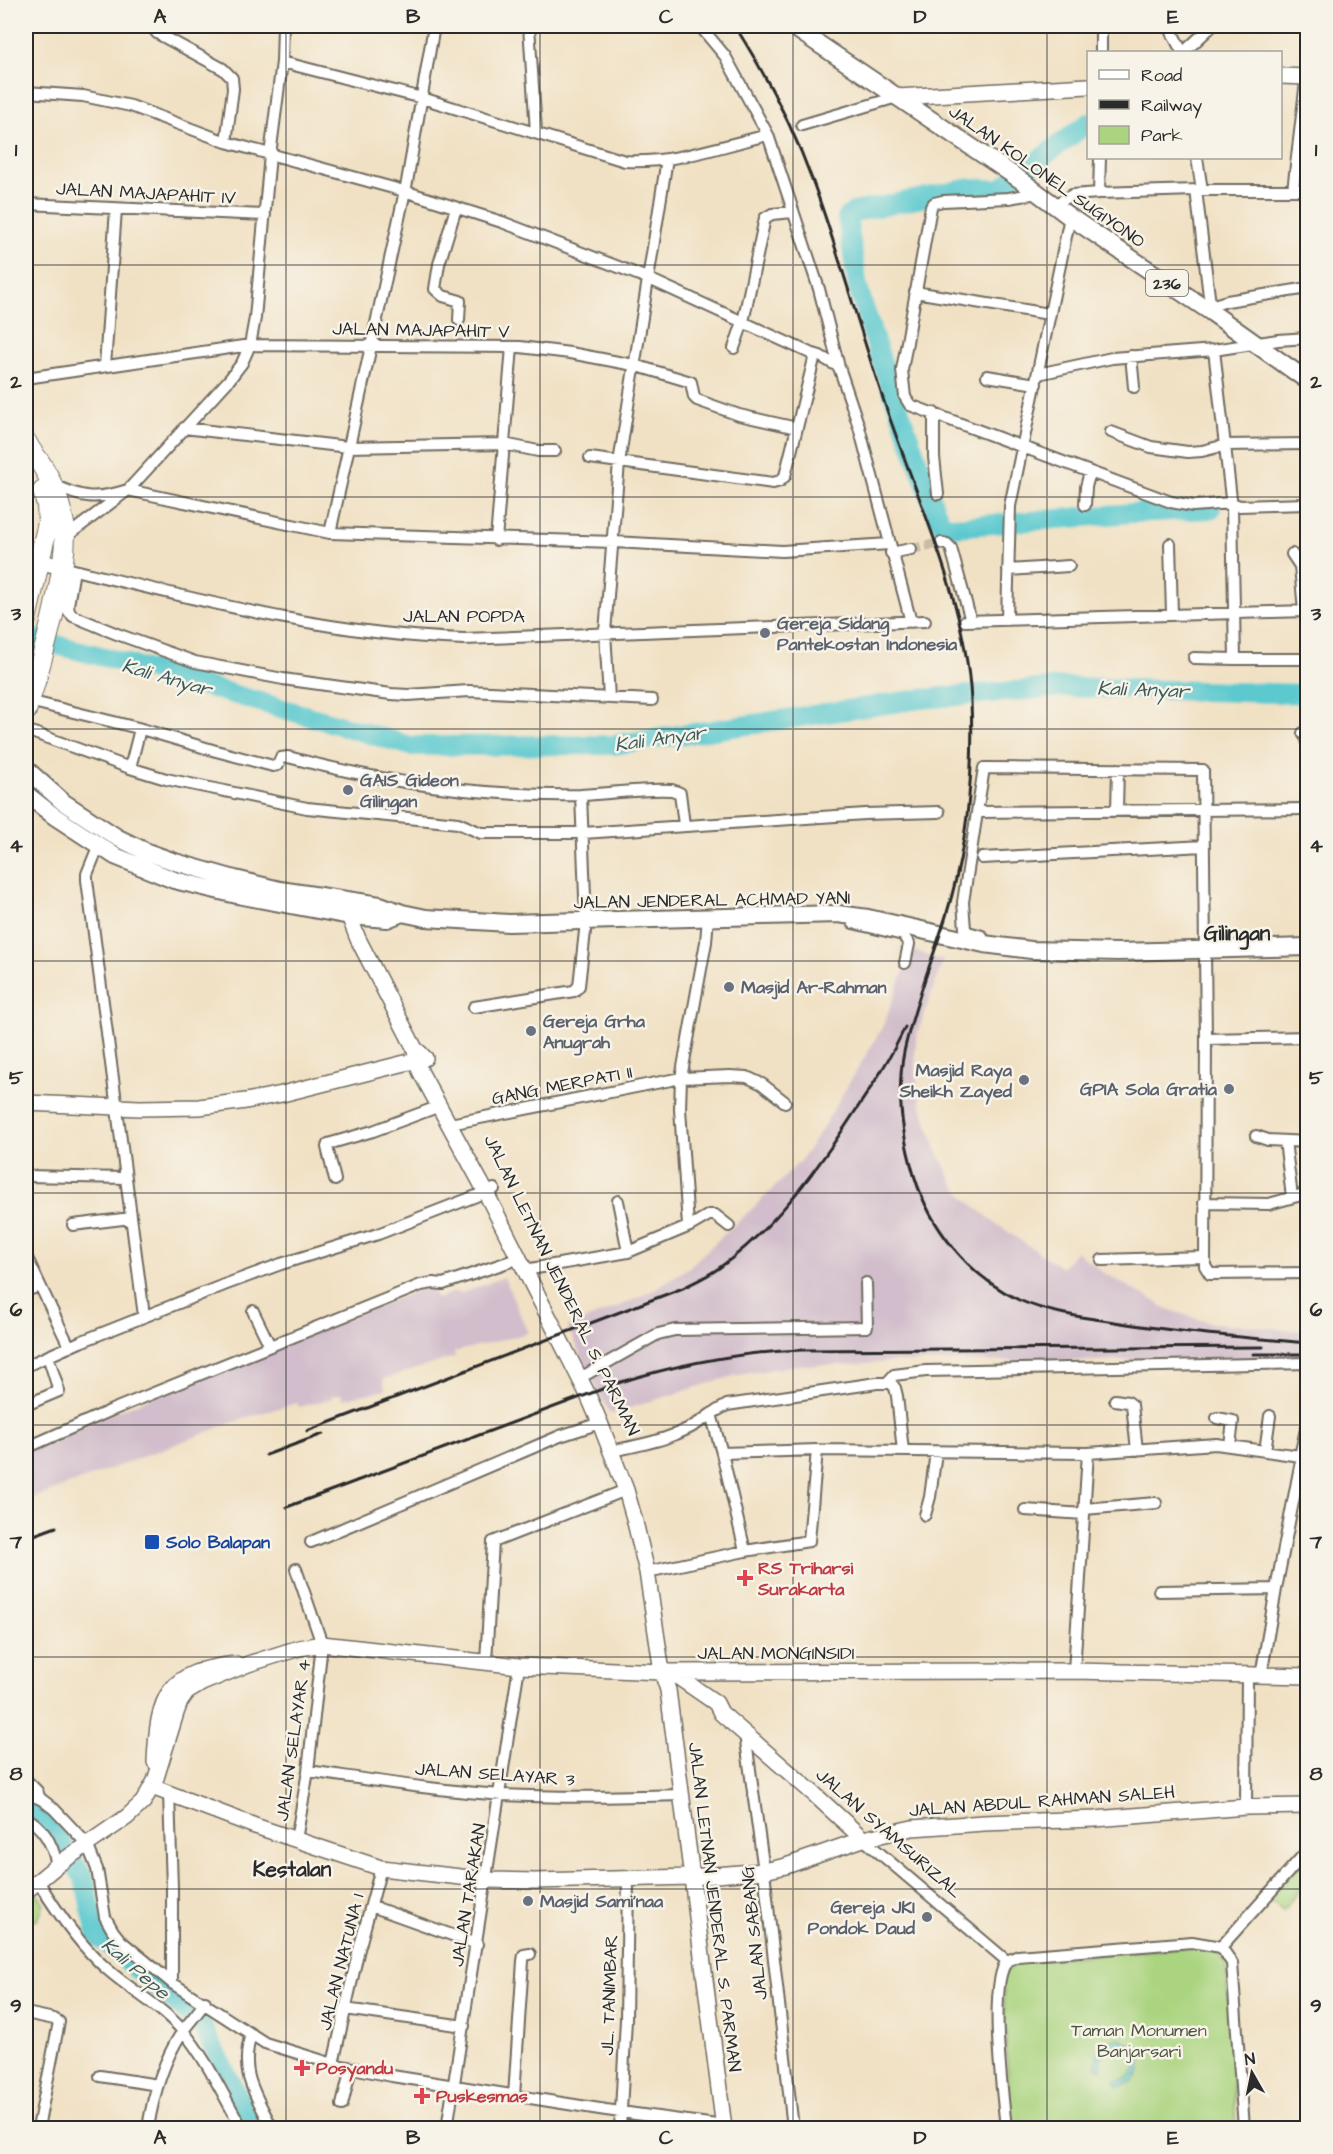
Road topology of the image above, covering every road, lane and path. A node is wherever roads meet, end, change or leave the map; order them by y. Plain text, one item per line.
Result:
1 (151, 26) edge
2 (283, 26) edge
3 (434, 26) edge
4 (529, 26) edge
5 (700, 26) edge
6 (792, 26) edge
7 (1101, 26) edge
8 (1168, 26) edge
9 (1212, 26) edge
10 (1101, 51) edge
11 (1182, 51) edge
12 (1184, 51) edge
13 (282, 62) junction
14 (1308, 75) edge
15 (1282, 76) edge
16 (1087, 86) edge
17 (26, 92) edge
18 (897, 97) junction
19 (422, 98) junction
20 (802, 125) dead end
21 (536, 132) junction
22 (768, 135) junction
23 (226, 142) junction
24 (270, 154) junction
25 (667, 159) junction
26 (1100, 159) edge
27 (1197, 159) edge
28 (1032, 189) junction
29 (1199, 190) junction
30 (1293, 190) junction
31 (1308, 190) edge
32 (404, 191) junction
33 (1099, 193) junction
34 (1062, 200) junction
35 (26, 204) edge
36 (456, 208) junction
37 (116, 209) junction
38 (793, 212) junction
39 (265, 215) junction
40 (1070, 217) junction
41 (647, 278) junction
42 (1308, 288) edge
43 (915, 292) junction
44 (1210, 309) junction
45 (1049, 314) junction
46 (459, 320) dead end
47 (743, 322) junction
48 (1308, 338) edge
49 (832, 342) junction
50 (1255, 344) junction
51 (250, 345) junction
52 (371, 346) junction
53 (512, 347) junction
54 (734, 348) dead end
55 (1214, 350) junction
56 (817, 356) junction
57 (1131, 357) junction
58 (634, 365) junction
59 (105, 366) junction
60 (839, 367) junction
61 (987, 376) dead end
62 (26, 378) edge
63 (1037, 379) junction
64 (1308, 381) edge
65 (1134, 387) dead end
66 (934, 413) junction
67 (184, 428) junction
68 (797, 428) junction
69 (1112, 432) dead end
70 (504, 444) junction
71 (1308, 444) edge
72 (1226, 445) junction
73 (1022, 446) junction
74 (28, 447) edge
75 (348, 447) junction
76 (555, 451) dead end
77 (590, 458) dead end
78 (619, 463) junction
79 (1090, 472) junction
80 (45, 483) junction
81 (128, 490) junction
82 (938, 494) dead end
83 (1308, 504) edge
84 (1085, 505) dead end
85 (1231, 505) junction
86 (330, 533) junction
87 (65, 539) junction
88 (496, 540) junction
89 (44, 541) junction
90 (614, 542) junction
91 (941, 543) dead end
92 (1170, 544) dead end
93 (890, 548) junction
94 (910, 549) tunnel mouth
95 (1292, 555) dead end
96 (32, 560) edge
97 (1069, 566) dead end
98 (68, 569) junction
99 (1008, 570) junction
100 (1306, 611) edge
101 (27, 613) edge
102 (1234, 613) junction
103 (1172, 614) junction
104 (1007, 620) junction
105 (925, 621) dead end
106 (910, 622) junction
107 (605, 632) junction
108 (1194, 658) dead end
109 (1236, 659) junction
110 (1308, 659) edge
111 (609, 698) junction
112 (652, 700) dead end
113 (28, 702) edge
114 (140, 729) junction
115 (26, 730) edge
116 (1303, 733) dead end
117 (1308, 745) edge
118 (130, 768) junction
119 (26, 769) edge
120 (1118, 769) junction
121 (45, 786) junction
122 (581, 795) junction
123 (30, 798) edge
124 (1308, 808) edge
125 (1203, 809) junction
126 (1117, 810) junction
127 (939, 812) dead end
128 (978, 812) junction
129 (684, 825) junction
130 (583, 833) junction
131 (1204, 846) junction
132 (98, 847) junction
133 (982, 858) dead end
134 (348, 899) junction
135 (402, 913) junction
136 (838, 914) junction
137 (350, 916) junction
138 (708, 917) junction
139 (586, 922) junction
140 (1308, 947) edge
141 (1205, 948) junction
142 (1031, 950) junction
143 (905, 963) dead end
144 (474, 1007) dead end
145 (1308, 1037) edge
146 (1206, 1038) junction
147 (419, 1056) junction
148 (681, 1078) junction
149 (785, 1102) dead end
150 (26, 1103) edge
151 (440, 1106) junction
152 (117, 1107) junction
153 (455, 1123) junction
154 (1256, 1136) dead end
155 (1285, 1141) junction
156 (1308, 1142) edge
157 (26, 1176) edge
158 (126, 1178) junction
159 (335, 1180) dead end
160 (490, 1191) junction
161 (1308, 1193) edge
162 (1292, 1197) junction
163 (618, 1201) dead end
164 (1204, 1203) junction
165 (131, 1218) junction
166 (73, 1226) dead end
167 (729, 1226) dead end
168 (688, 1227) junction
169 (628, 1252) junction
170 (26, 1256) edge
171 (1203, 1257) junction
172 (1102, 1260) dead end
173 (526, 1265) junction
174 (1308, 1273) edge
175 (866, 1283) dead end
176 (39, 1286) junction
177 (26, 1291) edge
178 (253, 1311) dead end
179 (144, 1316) junction
180 (69, 1346) junction
181 (270, 1346) junction
182 (48, 1356) junction
183 (1308, 1363) edge
184 (26, 1366) edge
185 (587, 1374) junction
186 (887, 1383) junction
187 (1115, 1400) dead end
188 (26, 1405) edge
189 (711, 1414) junction
190 (1270, 1416) dead end
191 (1217, 1418) dead end
192 (600, 1423) junction
193 (1306, 1429) edge
194 (1230, 1445) junction
195 (26, 1448) edge
196 (616, 1450) junction
197 (817, 1450) junction
198 (1137, 1450) junction
199 (903, 1451) junction
200 (1265, 1451) junction
201 (936, 1452) junction
202 (1088, 1453) junction
203 (722, 1454) junction
204 (1303, 1456) edge
205 (626, 1490) junction
206 (1156, 1503) dead end
207 (1025, 1510) dead end
208 (1084, 1511) junction
209 (925, 1515) dead end
210 (311, 1542) dead end
211 (745, 1551) junction
212 (296, 1569) dead end
213 (651, 1571) junction
214 (1276, 1589) junction
215 (1159, 1591) dead end
216 (322, 1644) junction
217 (486, 1662) junction
218 (519, 1666) junction
219 (1074, 1671) junction
220 (1254, 1676) junction
221 (1308, 1676) edge
222 (668, 1678) junction
223 (745, 1734) junction
224 (308, 1771) junction
225 (26, 1780) edge
226 (154, 1784) junction
227 (26, 1793) edge
228 (169, 1794) junction
229 (500, 1795) junction
230 (681, 1795) junction
231 (41, 1799) junction
232 (1308, 1806) edge
233 (1246, 1807) junction
234 (26, 1818) edge
235 (863, 1839) junction
236 (296, 1840) junction
237 (84, 1846) junction
238 (1308, 1850) edge
239 (59, 1864) junction
240 (381, 1868) junction
241 (764, 1871) junction
242 (692, 1877) junction
243 (628, 1879) junction
244 (487, 1880) junction
245 (38, 1881) junction
246 (26, 1890) edge
247 (371, 1906) junction
248 (477, 1944) junction
249 (1221, 1947) junction
250 (530, 1954) dead end
251 (1007, 1962) junction
252 (172, 1983) junction
253 (203, 2005) junction
254 (345, 2009) junction
255 (26, 2013) edge
256 (464, 2026) junction
257 (186, 2027) junction
258 (251, 2034) junction
259 (333, 2064) junction
260 (351, 2068) junction
261 (100, 2076) dead end
262 (158, 2085) junction
263 (455, 2087) junction
264 (514, 2096) junction
265 (342, 2105) dead end
266 (621, 2113) junction
267 (724, 2127) edge
268 (38, 2128) edge
269 (148, 2128) edge
270 (242, 2128) edge
271 (272, 2128) edge
272 (447, 2128) edge
273 (620, 2128) edge
274 (793, 2128) edge
275 (1006, 2128) edge
276 (1244, 2128) edge

1 - 23 street
2 - 13 street
3 - 19 street
4 - 21 street
5 - 22 street
6 - 18 main road, JALAN KOLONEL SUGIYONO / 236
7 - 10 street
8 - 11 street
9 - 12 street
13 - 19 street
13 - 24 street
14 - 15 main road
14 - 30 street
16 - 18 main road
17 - 23 street
18 - 20 street
18 - 28 main road, JALAN KOLONEL SUGIYONO / 236
19 - 21 street
19 - 32 street
21 - 25 street
22 - 25 street
22 - 38 street
23 - 24 street
24 - 32 street
24 - 39 street
25 - 41 street
26 - 33 street
27 - 29 street
28 - 34 main road, JALAN KOLONEL SUGIYONO / 236
28 - 43 street
29 - 30 street
29 - 33 street
29 - 44 street
30 - 31 street
32 - 36 street
32 - 52 street
33 - 34 street
34 - 40 main road, JALAN KOLONEL SUGIYONO / 236
35 - 37 street, JALAN MAJAPAHIT IV
36 - 41 street
36 - 46 street
37 - 39 street, JALAN MAJAPAHIT IV
37 - 59 street
38 - 47 street
38 - 49 street
39 - 51 street
40 - 44 main road, JALAN KOLONEL SUGIYONO / 236
40 - 45 street
41 - 47 street
41 - 58 street
42 - 44 street
43 - 45 street
43 - 66 street
44 - 50 main road, JALAN KOLONEL SUGIYONO / 236
45 - 63 street
47 - 54 street
47 - 56 street
48 - 50 street
49 - 56 street
49 - 60 street
50 - 55 street
50 - 64 main road, JALAN KOLONEL SUGIYONO / 236
51 - 52 street, JALAN MAJAPAHIT V
51 - 59 street, JALAN MAJAPAHIT V
51 - 67 street
52 - 53 street, JALAN MAJAPAHIT V
52 - 75 street
53 - 58 street, JALAN MAJAPAHIT V
53 - 70 street
55 - 57 street
55 - 72 street
56 - 60 street
56 - 68 street
57 - 63 street
57 - 65 street
58 - 68 street, JALAN MAJAPAHIT V
58 - 78 street
59 - 62 street, JALAN MAJAPAHIT V
60 - 93 street
61 - 63 street
63 - 73 street
66 - 73 street
66 - 82 street
67 - 75 street
67 - 81 street
68 - 78 street
69 - 72 street
70 - 75 street
70 - 76 street
70 - 88 street
71 - 72 street
72 - 85 street
73 - 79 street
73 - 99 street
74 - 80 highway
75 - 86 street
77 - 78 street
78 - 90 street
79 - 84 street
79 - 85 street
80 - 81 street
80 - 87 highway
80 - 89 highway
81 - 86 street
81 - 87 street
83 - 85 street
85 - 102 street
86 - 88 street
87 - 89 street
87 - 98 highway
88 - 90 street
89 - 96 highway
90 - 93 street
90 - 107 street
91 - 104 street
92 - 103 street
93 - 94 street
93 - 106 street
95 - 100 street
96 - 98 main road, JALAN POPDA
96 - 101 highway
97 - 99 street
98 - 107 street, JALAN POPDA
98 - 111 street
98 - 113 highway
99 - 104 street
100 - 102 street
102 - 103 street
102 - 109 street
103 - 104 street
105 - 106 street, JALAN POPDA
106 - 107 street, JALAN POPDA
107 - 111 street
108 - 109 street
109 - 110 street
111 - 112 street
113 - 114 street
114 - 118 street
114 - 122 street
115 - 118 street
116 - 117 street
118 - 130 street
119 - 121 main road, JALAN JENDERAL ACHMAD YANI
120 - 125 street
120 - 126 street
120 - 128 street
121 - 123 main road
121 - 134 main road, JALAN JENDERAL ACHMAD YANI
122 - 129 street
122 - 130 street
123 - 132 main road, JALAN JENDERAL ACHMAD YANI
124 - 125 street
125 - 126 street
125 - 131 street
126 - 128 street
127 - 129 street
128 - 142 street
129 - 130 street
130 - 139 street
131 - 133 street
131 - 141 street
132 - 137 main road, JALAN JENDERAL ACHMAD YANI
132 - 152 street
134 - 135 main road, JALAN JENDERAL ACHMAD YANI
134 - 137 main road, JALAN LETNAN JENDERAL S. PARMAN
135 - 137 main road, JALAN JENDERAL ACHMAD YANI
135 - 139 main road, JALAN JENDERAL ACHMAD YANI
136 - 138 main road, JALAN JENDERAL ACHMAD YANI
136 - 142 main road, JALAN JENDERAL ACHMAD YANI
136 - 143 street
137 - 147 main road, JALAN LETNAN JENDERAL S. PARMAN
138 - 139 main road, JALAN JENDERAL ACHMAD YANI
138 - 148 street
139 - 144 street
140 - 141 main road, JALAN JENDERAL ACHMAD YANI
141 - 142 main road, JALAN JENDERAL ACHMAD YANI
141 - 146 street
145 - 146 street
146 - 164 street
147 - 151 main road, JALAN LETNAN JENDERAL S. PARMAN
147 - 152 main road
147 - 153 main road, JALAN LETNAN JENDERAL S. PARMAN
148 - 149 street, GANG MERPATI II
148 - 153 street, GANG MERPATI II
148 - 168 street
150 - 152 main road
151 - 153 main road, JALAN LETNAN JENDERAL S. PARMAN
151 - 159 street
152 - 158 street
153 - 160 main road, JALAN LETNAN JENDERAL S. PARMAN
154 - 155 street
155 - 156 street
155 - 162 street
157 - 158 street
158 - 165 street
160 - 173 main road, JALAN LETNAN JENDERAL S. PARMAN
160 - 179 street
161 - 162 street
162 - 164 street
163 - 169 street
164 - 171 street
165 - 166 street
165 - 179 street
167 - 168 street
168 - 169 street
169 - 173 street
170 - 176 street
171 - 172 street
171 - 174 street
173 - 181 street
173 - 185 main road, JALAN LETNAN JENDERAL S. PARMAN
173 - 192 main road, JALAN LETNAN JENDERAL S. PARMAN
175 - 185 street
176 - 177 street
176 - 180 street
178 - 181 street
179 - 180 street
180 - 182 street
181 - 195 street
182 - 184 street
182 - 188 street
183 - 186 street
185 - 196 main road, JALAN LETNAN JENDERAL S. PARMAN
186 - 189 street
186 - 199 street
187 - 198 street
189 - 196 street
189 - 203 street
190 - 200 street
191 - 194 street
192 - 196 main road, JALAN LETNAN JENDERAL S. PARMAN
192 - 210 street
193 - 204 street
194 - 198 street
194 - 200 street
196 - 205 main road, JALAN LETNAN JENDERAL S. PARMAN
196 - 213 main road, JALAN LETNAN JENDERAL S. PARMAN
197 - 199 street
197 - 203 street
197 - 211 street
198 - 202 street
199 - 201 street
200 - 204 street
201 - 202 street
201 - 209 street
202 - 208 street
203 - 211 street
204 - 214 street
205 - 213 main road, JALAN LETNAN JENDERAL S. PARMAN
205 - 217 street
206 - 208 street
207 - 208 street
208 - 219 street
211 - 213 street
212 - 216 street
213 - 222 main road, JALAN LETNAN JENDERAL S. PARMAN
214 - 215 street
214 - 220 street
216 - 217 main road, JALAN MONGINSIDI
216 - 224 street, JALAN SELAYAR 4
216 - 226 main road, JALAN MONGINSIDI
217 - 218 main road, JALAN MONGINSIDI
218 - 222 main road, JALAN MONGINSIDI
218 - 229 street, JALAN TARAKAN
219 - 220 main road, JALAN MONGINSIDI
219 - 222 main road, JALAN MONGINSIDI
220 - 221 main road, JALAN MONGINSIDI
220 - 233 street
222 - 223 main road, JALAN SYAMSURIZAL
222 - 230 main road, JALAN LETNAN JENDERAL S. PARMAN
223 - 235 main road, JALAN SYAMSURIZAL
223 - 241 street, JALAN SABANG
224 - 229 street, JALAN SELAYAR 3
224 - 236 street, JALAN SELAYAR 4
225 - 231 street
226 - 228 main road, JALAN ABDUL RAHMAN SALEH
226 - 237 main road, JALAN MONGINSIDI
227 - 231 street
228 - 236 main road, JALAN ABDUL RAHMAN SALEH
228 - 252 street
229 - 230 street, JALAN SELAYAR 3
229 - 244 street, JALAN TARAKAN
230 - 242 main road, JALAN LETNAN JENDERAL S. PARMAN
231 - 237 street
232 - 233 main road, JALAN ABDUL RAHMAN SALEH
233 - 235 main road, JALAN ABDUL RAHMAN SALEH
234 - 239 street
235 - 241 main road, JALAN ABDUL RAHMAN SALEH
235 - 251 street, JALAN SYAMSURIZAL
236 - 240 main road, JALAN ABDUL RAHMAN SALEH
237 - 239 main road, JALAN MONGINSIDI
237 - 252 street
238 - 249 street
239 - 245 main road, JALAN MONGINSIDI
240 - 244 main road, JALAN ABDUL RAHMAN SALEH
240 - 247 street, JALAN NATUNA 1
241 - 242 main road, JALAN ABDUL RAHMAN SALEH
241 - 274 street, JALAN SABANG
242 - 243 main road, JALAN ABDUL RAHMAN SALEH
242 - 267 main road, JALAN LETNAN JENDERAL S. PARMAN
243 - 244 main road, JALAN ABDUL RAHMAN SALEH
243 - 266 street, JL. TANIMBAR
244 - 248 street, JALAN TARAKAN
245 - 246 main road, JALAN MONGINSIDI
245 - 257 street
247 - 248 street
247 - 254 street, JALAN NATUNA 1
248 - 256 street, JALAN TARAKAN
249 - 251 street
249 - 276 street
250 - 264 street
251 - 275 street
252 - 253 street
253 - 257 street
253 - 258 street
254 - 256 street
254 - 259 street, JALAN NATUNA 1
255 - 268 street
256 - 263 street, JALAN TARAKAN
257 - 262 street
257 - 270 street
258 - 259 street
258 - 271 street
259 - 260 street
260 - 263 street
260 - 265 street
261 - 262 street
262 - 269 street
263 - 264 street
263 - 272 street, JALAN TARAKAN
264 - 266 street
266 - 267 street
266 - 273 street, JL. TANIMBAR

